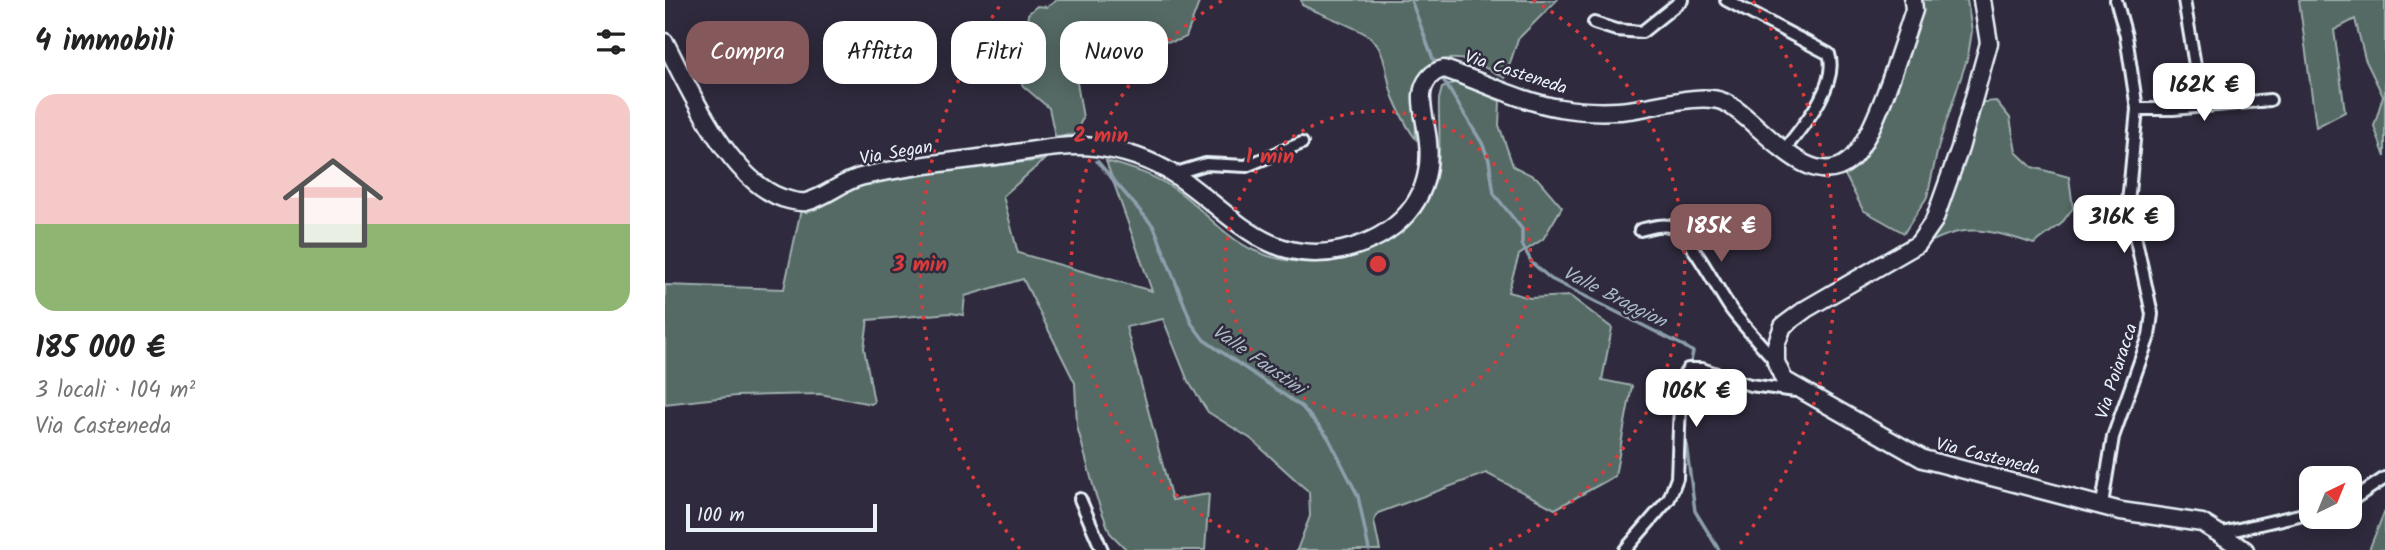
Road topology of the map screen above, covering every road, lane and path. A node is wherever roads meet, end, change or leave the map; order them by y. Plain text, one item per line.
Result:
1 (1682, 0) edge
2 (1726, 0) edge
3 (1913, 0) edge
4 (1982, 0) edge
5 (2116, 0) edge
6 (2184, 0) edge
7 (1594, 23) dead end
8 (665, 42) edge
9 (2270, 100) dead end
10 (2203, 107) junction
11 (2137, 108) junction
12 (1302, 143) dead end
13 (1784, 150) junction
14 (1174, 174) junction
15 (1640, 230) dead end
16 (1776, 362) junction
17 (1802, 391) junction
18 (2385, 478) edge
19 (2363, 492) edge
20 (1080, 499) dead end
21 (2102, 504) junction
22 (2299, 515) edge
23 (2222, 533) junction
24 (1102, 550) edge
25 (1625, 550) edge
26 (2245, 550) edge

1 - 7 street
2 - 13 street
3 - 13 street, Via Casteneda
4 - 16 street
5 - 11 street, Via Poiaracca
6 - 10 street
8 - 14 street, Via Segan
9 - 10 street
10 - 11 street
11 - 21 street, Via Poiaracca
12 - 14 street
13 - 14 street, Via Casteneda
15 - 16 street
16 - 17 street, Via Casteneda
17 - 21 street, Via Casteneda
17 - 25 street
18 - 19 street
20 - 24 street
21 - 23 street, Via Casteneda
22 - 23 street
23 - 26 street, Via Casteneda

